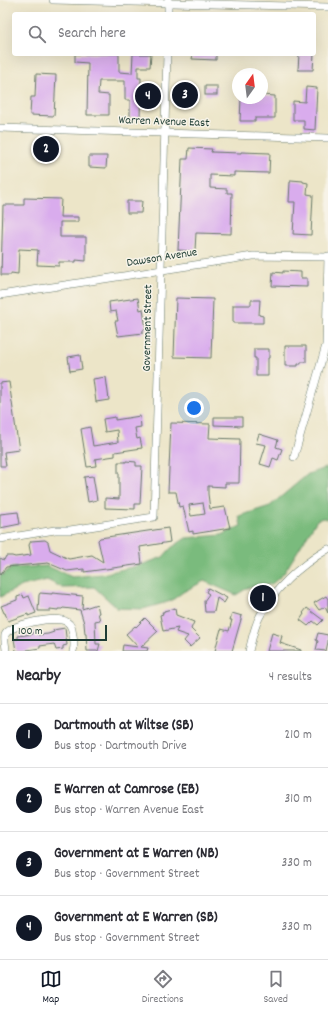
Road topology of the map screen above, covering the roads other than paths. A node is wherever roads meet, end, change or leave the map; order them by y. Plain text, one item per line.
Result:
1 (53, 0) edge
2 (168, 2) edge
3 (328, 7) edge
4 (167, 56) edge
5 (0, 128) edge
6 (164, 133) junction
7 (328, 138) edge
8 (328, 256) edge
9 (161, 270) junction
10 (0, 295) edge
11 (294, 457) dead end
12 (0, 539) edge
13 (328, 549) edge
14 (6, 651) edge
15 (73, 651) edge
16 (248, 651) edge

1 - 2 street
2 - 3 street
4 - 6 street, Government Street
5 - 6 street, Warren Avenue East
6 - 7 street, Warren Avenue East
6 - 9 street, Government Street
8 - 9 street, Dawson Avenue
8 - 11 street
9 - 10 street, Dawson Avenue
9 - 12 street, Government Street
13 - 16 street
14 - 15 street

